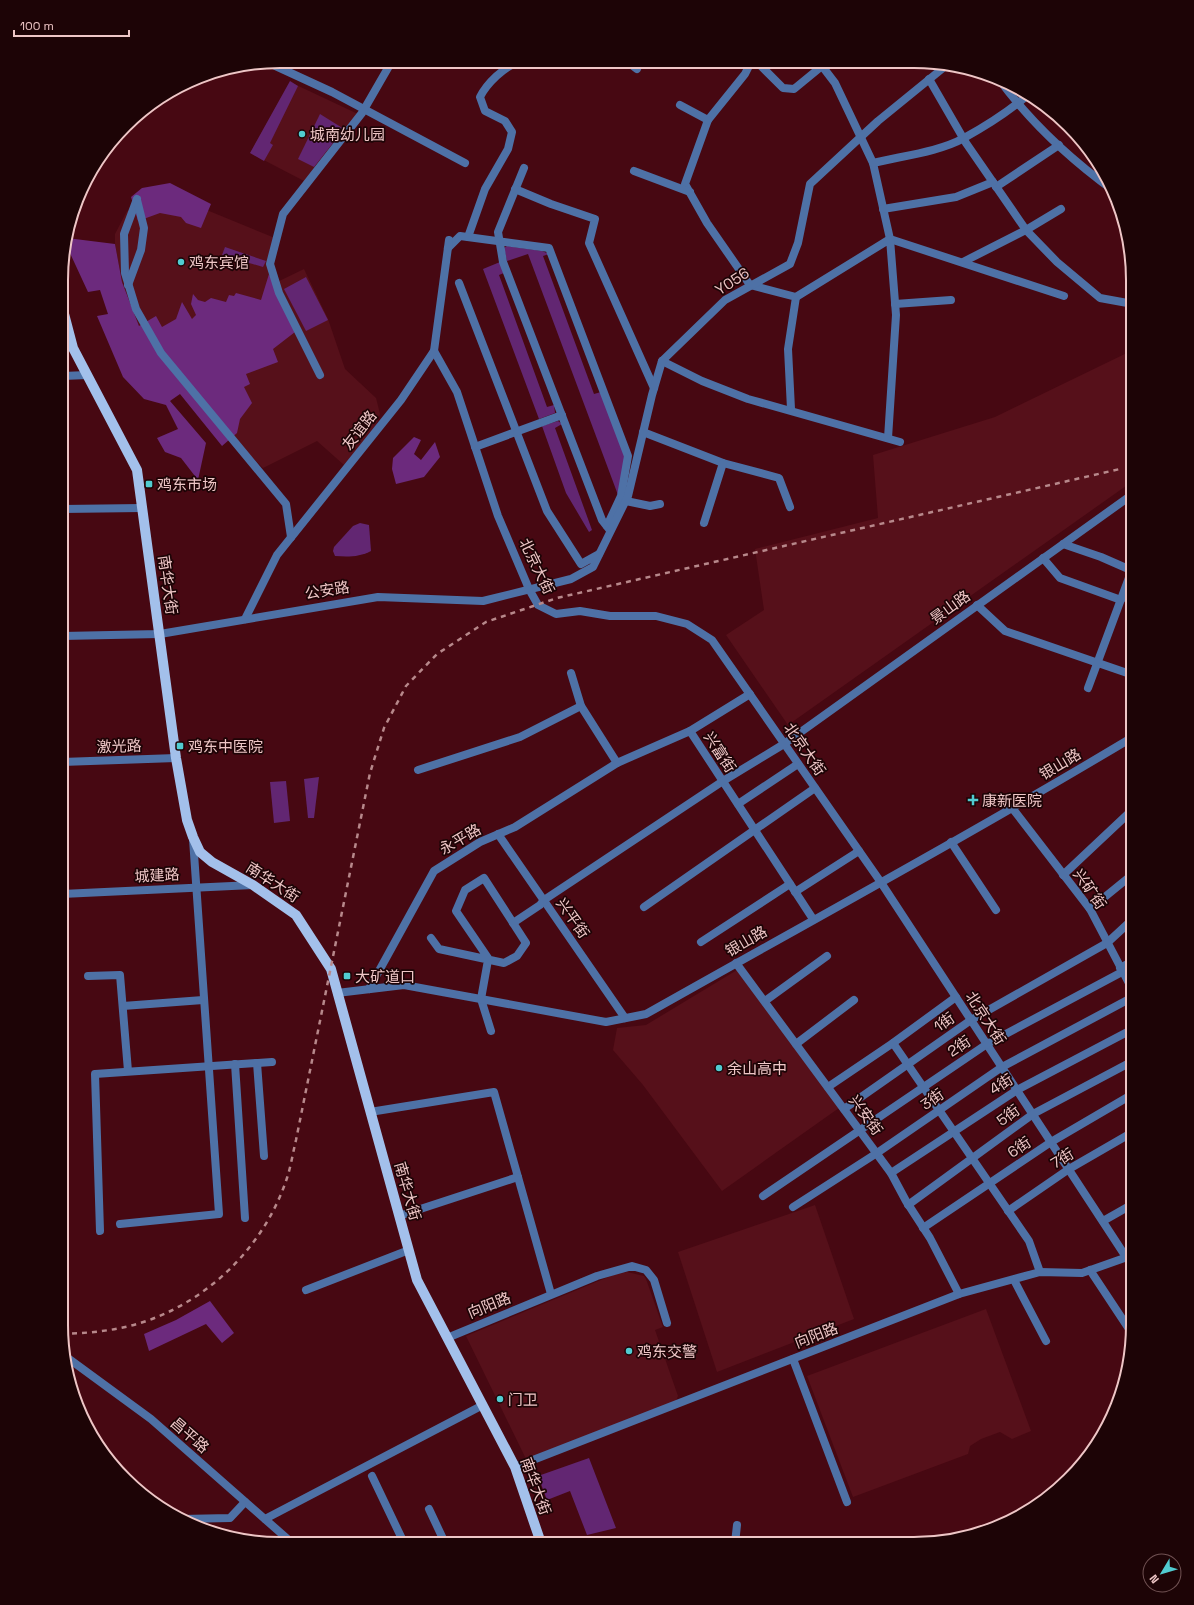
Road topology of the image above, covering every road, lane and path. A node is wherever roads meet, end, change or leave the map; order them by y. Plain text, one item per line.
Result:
1 (279, 68) edge
2 (388, 68) edge
3 (505, 68) edge
4 (748, 68) edge
5 (763, 68) edge
6 (822, 68) edge
7 (828, 68) edge
8 (941, 70) edge
9 (929, 79) junction
10 (1006, 89) edge
11 (1024, 98) edge
12 (1017, 104) junction
13 (680, 105) dead end
14 (364, 110) junction
15 (708, 120) junction
16 (861, 137) junction
17 (964, 138) junction
18 (1059, 145) junction
19 (465, 163) dead end
20 (873, 163) junction
21 (524, 168) dead end
22 (634, 171) dead end
23 (1102, 183) edge
24 (995, 185) junction
25 (515, 189) junction
26 (690, 192) junction
27 (883, 209) junction
28 (1061, 209) dead end
29 (1026, 230) junction
30 (468, 238) junction
31 (890, 239) junction
32 (499, 242) junction
33 (963, 262) junction
34 (458, 283) dead end
35 (128, 284) junction
36 (750, 285) junction
37 (1064, 296) dead end
38 (796, 297) junction
39 (951, 300) dead end
40 (1126, 303) edge
41 (895, 304) junction
42 (68, 329) edge
43 (434, 351) junction
44 (662, 361) junction
45 (87, 375) junction
46 (320, 375) dead end
47 (68, 376) edge
48 (654, 388) junction
49 (790, 409) junction
50 (562, 414) junction
51 (516, 431) junction
52 (643, 432) junction
53 (888, 438) junction
54 (900, 442) dead end
55 (475, 447) junction
56 (724, 463) junction
57 (1126, 499) edge
58 (626, 501) junction
59 (660, 504) dead end
60 (790, 507) dead end
61 (142, 508) junction
62 (68, 509) edge
63 (704, 522) dead end
64 (609, 529) junction
65 (291, 537) junction
66 (1063, 544) junction
67 (600, 553) junction
68 (1043, 558) junction
69 (593, 567) joint
70 (1126, 567) edge
71 (1126, 586) edge
72 (529, 589) junction
73 (1121, 600) junction
74 (977, 605) junction
75 (245, 619) junction
76 (160, 634) junction
77 (68, 636) edge
78 (1098, 663) junction
79 (571, 673) dead end
80 (1126, 673) edge
81 (1088, 688) dead end
82 (750, 694) junction
83 (581, 706) junction
84 (690, 731) junction
85 (1126, 741) edge
86 (784, 744) junction
87 (176, 758) junction
88 (68, 762) edge
89 (617, 763) junction
90 (798, 764) junction
91 (418, 770) dead end
92 (723, 782) junction
93 (816, 788) junction
94 (738, 804) junction
95 (1012, 809) junction
96 (1126, 816) edge
97 (755, 830) junction
98 (498, 834) junction
99 (193, 837) junction
100 (951, 842) junction
101 (859, 851) junction
102 (1063, 875) junction
103 (1126, 880) edge
104 (880, 881) junction
105 (790, 884) junction
106 (253, 885) junction
107 (195, 888) junction
108 (795, 892) junction
109 (68, 894) edge
110 (544, 900) junction
111 (644, 907) dead end
112 (1090, 909) junction
113 (996, 910) dead end
114 (813, 919) junction
115 (513, 923) junction
116 (1126, 925) edge
117 (431, 938) dead end
118 (701, 942) dead end
119 (1107, 942) junction
120 (827, 956) dead end
121 (488, 960) junction
122 (736, 963) junction
123 (1126, 966) edge
124 (1121, 970) junction
125 (88, 976) dead end
126 (1126, 979) edge
127 (370, 989) junction
128 (337, 993) junction
129 (956, 997) junction
130 (480, 999) junction
131 (203, 1000) junction
132 (854, 1000) dead end
133 (765, 1001) junction
134 (1126, 1001) edge
135 (122, 1006) junction
136 (625, 1018) junction
137 (971, 1020) junction
138 (491, 1031) dead end
139 (1126, 1033) edge
140 (893, 1043) junction
141 (796, 1044) junction
142 (987, 1044) junction
143 (272, 1062) dead end
144 (257, 1063) junction
145 (235, 1064) junction
146 (908, 1064) junction
147 (1126, 1065) edge
148 (208, 1066) junction
149 (1002, 1067) junction
150 (128, 1072) junction
151 (924, 1086) junction
152 (828, 1087) junction
153 (1017, 1090) junction
154 (1126, 1098) edge
155 (844, 1109) junction
156 (940, 1110) junction
157 (370, 1112) junction
158 (1033, 1114) junction
159 (859, 1130) junction
160 (955, 1131) junction
161 (1126, 1136) edge
162 (1051, 1142) junction
163 (877, 1153) junction
164 (264, 1156) dead end
165 (973, 1158) junction
166 (1069, 1169) junction
167 (891, 1173) junction
168 (518, 1177) junction
169 (990, 1183) junction
170 (763, 1196) dead end
171 (908, 1205) junction
172 (793, 1207) dead end
173 (1126, 1208) edge
174 (1008, 1211) junction
175 (399, 1216) junction
176 (245, 1218) dead end
177 (1103, 1221) junction
178 (120, 1224) dead end
179 (923, 1228) junction
180 (100, 1231) dead end
181 (409, 1250) junction
182 (1126, 1251) edge
183 (1126, 1257) edge
184 (1090, 1270) junction
185 (1040, 1272) junction
186 (1014, 1280) junction
187 (306, 1290) dead end
188 (551, 1294) junction
189 (959, 1294) junction
190 (667, 1323) dead end
191 (1126, 1326) edge
192 (447, 1338) junction
193 (1046, 1341) dead end
194 (793, 1359) junction
195 (71, 1360) edge
196 (483, 1405) junction
197 (515, 1467) junction
198 (372, 1476) dead end
199 (245, 1502) junction
200 (848, 1502) dead end
201 (429, 1509) dead end
202 (194, 1519) edge
203 (265, 1519) junction
204 (737, 1525) dead end
205 (285, 1537) edge
206 (401, 1537) edge
207 (442, 1537) edge
208 (539, 1537) edge
209 (736, 1537) edge

1 - 14 street
2 - 14 street
3 - 30 street
4 - 15 street
5 - 6 street
7 - 16 street
8 - 9 street, Y056 / Y056
9 - 16 street, Y056 / Y056
9 - 17 street
10 - 12 street
11 - 12 street
12 - 17 street
12 - 18 street
13 - 15 street
14 - 19 street
14 - 46 street
15 - 26 street
16 - 20 street
16 - 36 street, Y056 / Y056
17 - 20 street
17 - 24 street
18 - 23 street
18 - 24 street
20 - 27 street
21 - 25 street
22 - 26 street
24 - 27 street
24 - 29 street
25 - 32 street
25 - 48 street
26 - 36 street
27 - 31 street
28 - 29 street
29 - 33 street
29 - 40 street
30 - 32 street
30 - 43 street, 友谊路
31 - 33 street
31 - 38 street
31 - 41 street
32 - 50 street
32 - 64 street
33 - 37 street
34 - 51 street
35 - 35 street
35 - 65 street
36 - 38 street
36 - 44 street, Y056 / Y056
38 - 49 street
39 - 41 street
41 - 53 street
42 - 45 main road, 南华大街
43 - 55 street, 北京大街
43 - 65 street, 友谊路
44 - 48 street, Y056 / Y056
44 - 49 street
45 - 47 street
45 - 61 main road, 南华大街
48 - 52 street, Y056 / Y056
49 - 53 street
50 - 51 street
50 - 64 street
51 - 55 street
51 - 67 street
52 - 56 street
52 - 58 street, Y056 / Y056
53 - 54 street
55 - 72 street, 北京大街
56 - 60 street
56 - 63 street
57 - 66 street, 景山路
58 - 59 street
58 - 64 street, Y056 / Y056
61 - 62 street
61 - 76 main road, 南华大街
64 - 67 street, Y056 / Y056
65 - 75 street, 友谊路
66 - 68 street, 景山路
66 - 70 street
67 - 69 street, Y056 / Y056
68 - 73 street
68 - 74 street, 景山路
69 - 72 street, 公安路
71 - 73 street
72 - 75 street, 公安路
72 - 82 street, 北京大街
73 - 78 street
74 - 78 street
74 - 86 street, 景山路
75 - 76 street, 公安路
76 - 77 street, 公安路
76 - 87 main road, 南华大街
78 - 80 street
78 - 81 street
79 - 83 street
82 - 84 street
82 - 86 street, 北京大街
83 - 89 street
83 - 91 street
84 - 89 street, 兴富街
84 - 92 street, 兴富街
85 - 95 street, 银山路
86 - 90 street, 北京大街
86 - 92 street, 景山路
87 - 88 street, 激光路
87 - 99 main road, 南华大街
89 - 98 street, 永平路
90 - 93 street, 北京大街
90 - 94 street
92 - 94 street, 兴富街
92 - 110 street, 景山路
93 - 97 street
93 - 101 street, 北京大街
94 - 97 street, 兴富街
95 - 100 street, 银山路
95 - 102 street, 兴矿街
96 - 102 street
97 - 105 street, 兴富街
97 - 111 street
98 - 110 street, 兴平街
98 - 127 street, 永平路
99 - 106 main road, 南华大街
99 - 107 street
100 - 104 street, 银山路
100 - 113 street
101 - 104 street, 北京大街
101 - 108 street
102 - 112 street, 兴矿街
103 - 112 street
104 - 114 street, 银山路
104 - 129 street, 北京大街
105 - 108 street, 兴富街
105 - 118 street
106 - 107 street, 城建路
106 - 128 main road, 南华大街
107 - 109 street, 城建路
107 - 131 street
108 - 114 street, 兴富街
110 - 115 street, 景山路
110 - 136 street, 兴平街
112 - 119 street, 兴矿街
114 - 122 street, 银山路
115 - 121 street
115 - 121 street
116 - 119 street, 1街
117 - 121 street
119 - 124 street, 兴矿街
119 - 137 street, 1街
120 - 133 street
121 - 130 street
122 - 133 street, 兴安街
122 - 136 street, 银山路
123 - 124 street, 2街
124 - 126 street, 兴矿街
124 - 142 street, 2街
125 - 135 street
127 - 128 street, 银山路
127 - 130 street, 银山路
128 - 157 main road, 南华大街
129 - 137 street, 北京大街
129 - 140 street
130 - 136 street, 银山路
130 - 138 street
131 - 135 street
131 - 148 street
132 - 141 street
133 - 141 street, 兴安街
134 - 149 street, 3街
135 - 150 street
137 - 142 street, 北京大街
137 - 146 street, 1街
139 - 153 street, 4街
140 - 146 street
140 - 152 street
141 - 152 street, 兴安街
142 - 149 street, 北京大街
142 - 151 street, 2街
143 - 144 street
144 - 145 street
144 - 164 street
145 - 148 street
145 - 176 street
146 - 151 street
146 - 155 street, 1街
147 - 158 street, 5街
148 - 150 street
148 - 178 street
149 - 153 street, 北京大街
149 - 156 street, 3街
150 - 180 street
151 - 156 street
151 - 159 street, 2街
152 - 155 street, 兴安街
153 - 158 street, 北京大街
153 - 160 street, 4街
154 - 162 street, 6街
155 - 159 street, 兴安街
156 - 160 street
156 - 163 street, 3街
157 - 168 street
157 - 175 main road, 南华大街
158 - 162 street, 北京大街
158 - 165 street, 5街
159 - 163 street, 兴安街
159 - 170 street, 2街
160 - 165 street
160 - 167 street, 4街
161 - 166 street, 7街
162 - 166 street, 北京大街
162 - 169 street, 6街
163 - 167 street, 兴安街
163 - 172 street, 3街
165 - 169 street
165 - 171 street, 5街
166 - 174 street, 7街
166 - 177 street, 北京大街
167 - 171 street, 兴安街
168 - 175 street
168 - 188 street
169 - 174 street
169 - 179 street, 6街
171 - 179 street, 兴安街
173 - 177 street
174 - 185 street
175 - 181 main road, 南华大街
177 - 182 street, 北京大街
179 - 189 street, 兴安街
181 - 187 street
181 - 192 main road, 南华大街
183 - 184 street, 向阳路
184 - 185 street, 向阳路
184 - 191 street
185 - 186 street, 向阳路
186 - 189 street, 向阳路
186 - 193 street
188 - 190 street, 向阳路
188 - 192 street, 向阳路
189 - 194 street, 向阳路
192 - 196 main road, 南华大街
194 - 197 street, 向阳路
194 - 200 street
195 - 199 street, 昌平路
196 - 197 main road, 南华大街
196 - 203 street
197 - 208 main road, 南华大街
198 - 206 street
199 - 202 street
199 - 203 street, 昌平路
201 - 207 street
203 - 205 street, 昌平路
204 - 209 street

